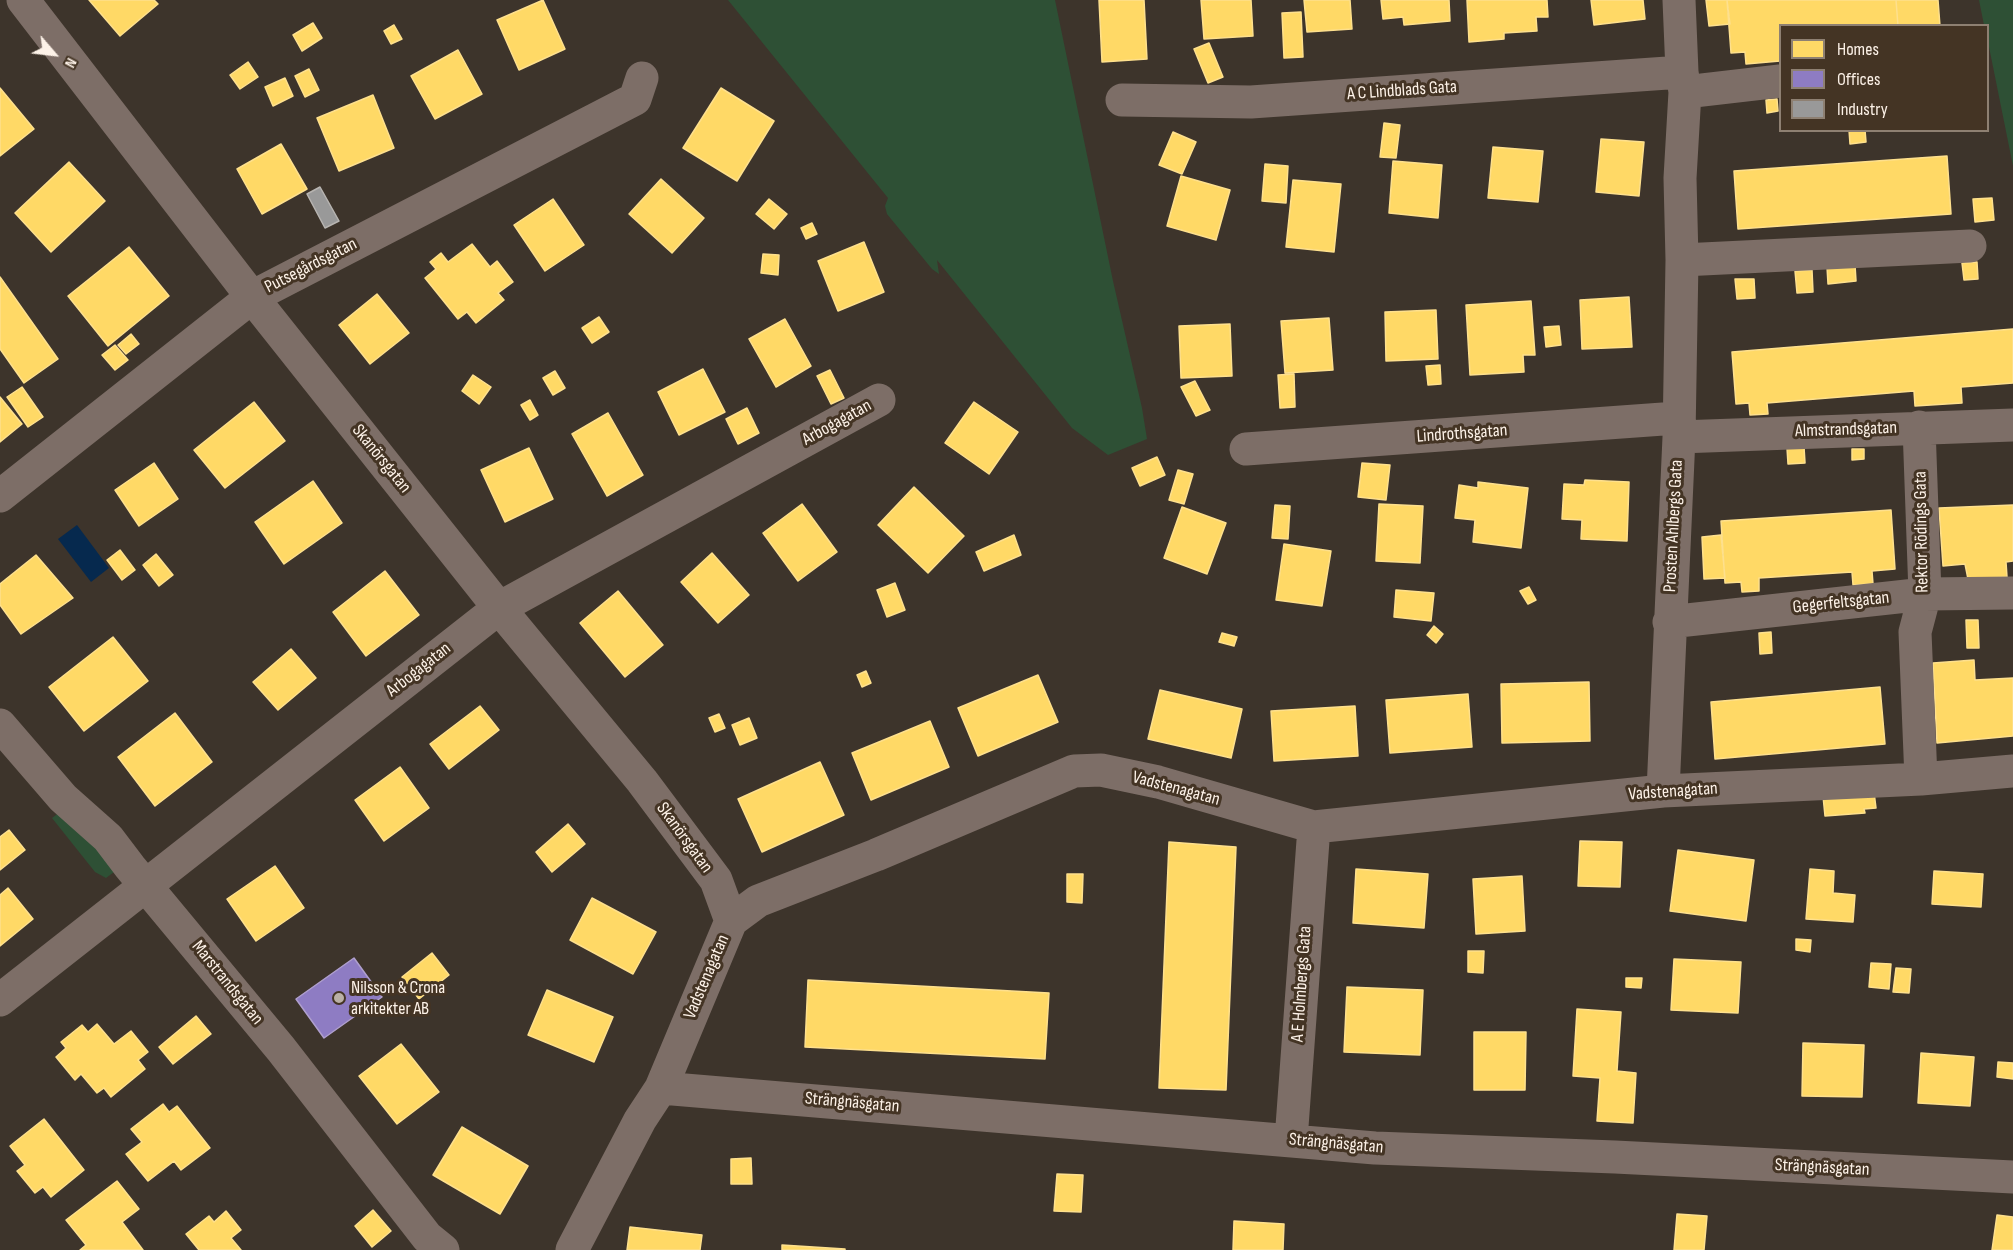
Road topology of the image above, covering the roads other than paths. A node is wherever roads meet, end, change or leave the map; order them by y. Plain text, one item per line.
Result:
1 (23, 0) edge
2 (1679, 0) edge
3 (642, 78) dead end
4 (1779, 81) edge
5 (1683, 82) junction
6 (1122, 100) dead end
7 (1970, 246) dead end
8 (1682, 260) junction
9 (252, 297) junction
10 (879, 400) dead end
11 (2013, 425) edge
12 (1919, 427) junction
13 (1678, 428) junction
14 (1246, 449) dead end
15 (0, 496) edge
16 (2013, 593) edge
17 (1925, 594) junction
18 (499, 608) junction
19 (1669, 622) junction
20 (0, 725) edge
21 (2013, 771) edge
22 (1921, 779) junction
23 (1663, 791) junction
24 (1314, 827) junction
25 (146, 885) junction
26 (731, 921) junction
27 (0, 1000) edge
28 (661, 1088) junction
29 (1291, 1140) junction
30 (2013, 1177) edge
31 (443, 1250) edge
32 (572, 1250) edge

1 - 9 street, Skanörsgatan
2 - 5 street, Prosten Ahlbergs Gata
3 - 9 street, Putsegårdsgatan
4 - 5 street
5 - 6 street, A C Lindblads Gata
5 - 8 street, Prosten Ahlbergs Gata
7 - 8 street
8 - 13 street, Prosten Ahlbergs Gata
9 - 15 street, Putsegårdsgatan
9 - 18 street, Skanörsgatan
10 - 18 street, Arbogagatan
11 - 12 street, Almstrandsgatan
12 - 13 street, Almstrandsgatan
12 - 17 street, Rektor Rödings Gata
13 - 14 street, Lindrothsgatan
13 - 19 street, Prosten Ahlbergs Gata
16 - 17 street, Gegerfeltsgatan
17 - 19 street, Gegerfeltsgatan
17 - 22 street, Rektor Rödings Gata
18 - 25 street, Arbogagatan
18 - 26 street, Skanörsgatan
19 - 23 street, Prosten Ahlbergs Gata
20 - 25 street, Marstrandsgatan
21 - 22 street, Vadstenagatan
22 - 23 street, Vadstenagatan
23 - 24 street, Vadstenagatan
24 - 26 street, Vadstenagatan
24 - 29 street, A E Holmbergs Gata
25 - 27 street, Arbogagatan
25 - 31 street, Marstrandsgatan
26 - 28 street, Vadstenagatan
28 - 29 street, Strängnäsgatan
28 - 32 street, Vadstenagatan
29 - 30 street, Strängnäsgatan

